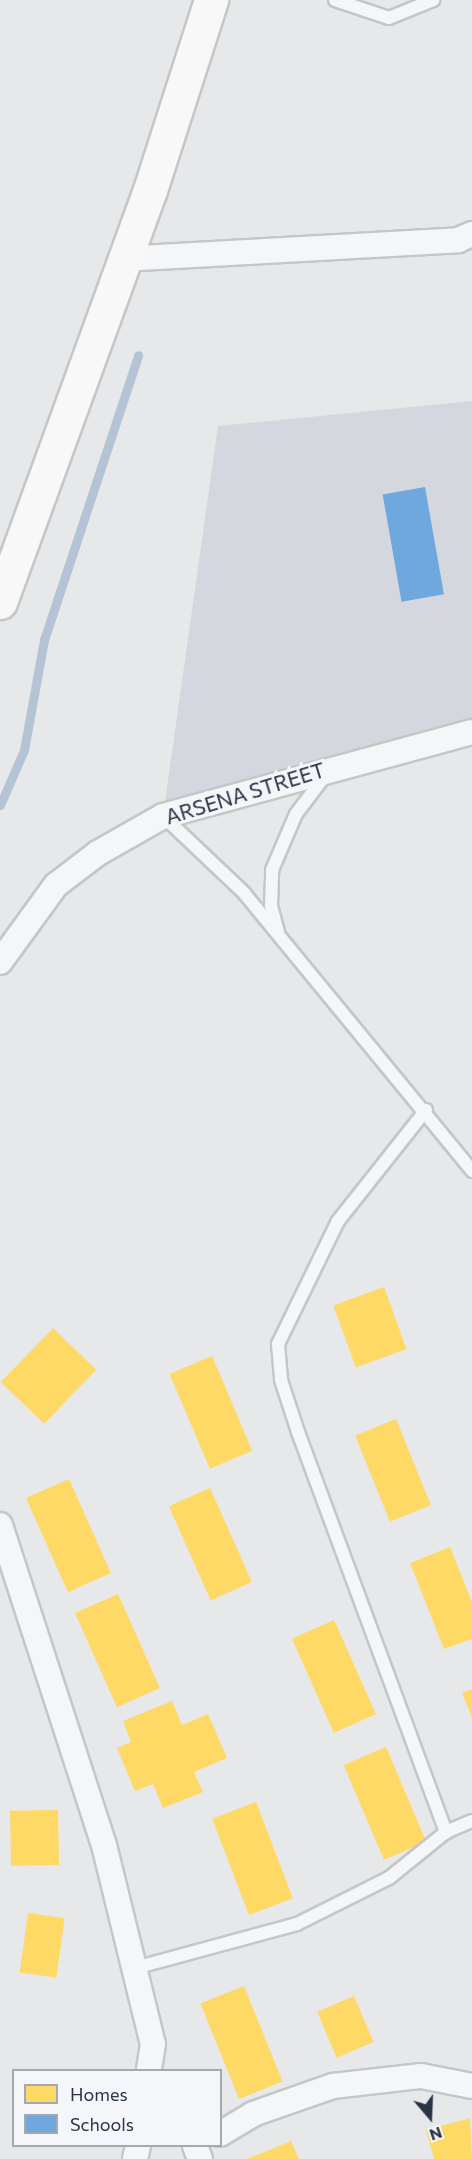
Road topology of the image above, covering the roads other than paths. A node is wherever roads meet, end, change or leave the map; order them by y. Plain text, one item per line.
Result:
1 (211, 0) edge
2 (335, 0) edge
3 (433, 0) edge
4 (472, 234) edge
5 (122, 259) junction
6 (4, 568) edge
7 (0, 602) edge
8 (472, 732) edge
9 (332, 766) junction
10 (163, 816) junction
11 (280, 939) junction
12 (0, 962) edge
13 (426, 1110) junction
14 (472, 1171) edge
15 (0, 1525) edge
16 (472, 1821) edge
17 (446, 1832) junction
18 (135, 1968) junction
19 (153, 2044) junction
20 (149, 2069) edge
21 (164, 2069) edge
22 (472, 2086) edge
23 (222, 2133) edge

1 - 5 street
2 - 3 lane
4 - 5 street
5 - 6 street
6 - 7 street
8 - 9 street, ARSENA STREET
9 - 10 street, ARSENA STREET
9 - 11 lane
10 - 11 lane
10 - 12 street, ARSENA STREET
11 - 13 lane
13 - 14 lane
13 - 17 lane
15 - 18 street
16 - 17 lane
17 - 18 lane
18 - 19 street
19 - 20 street
19 - 21 street
22 - 23 street

